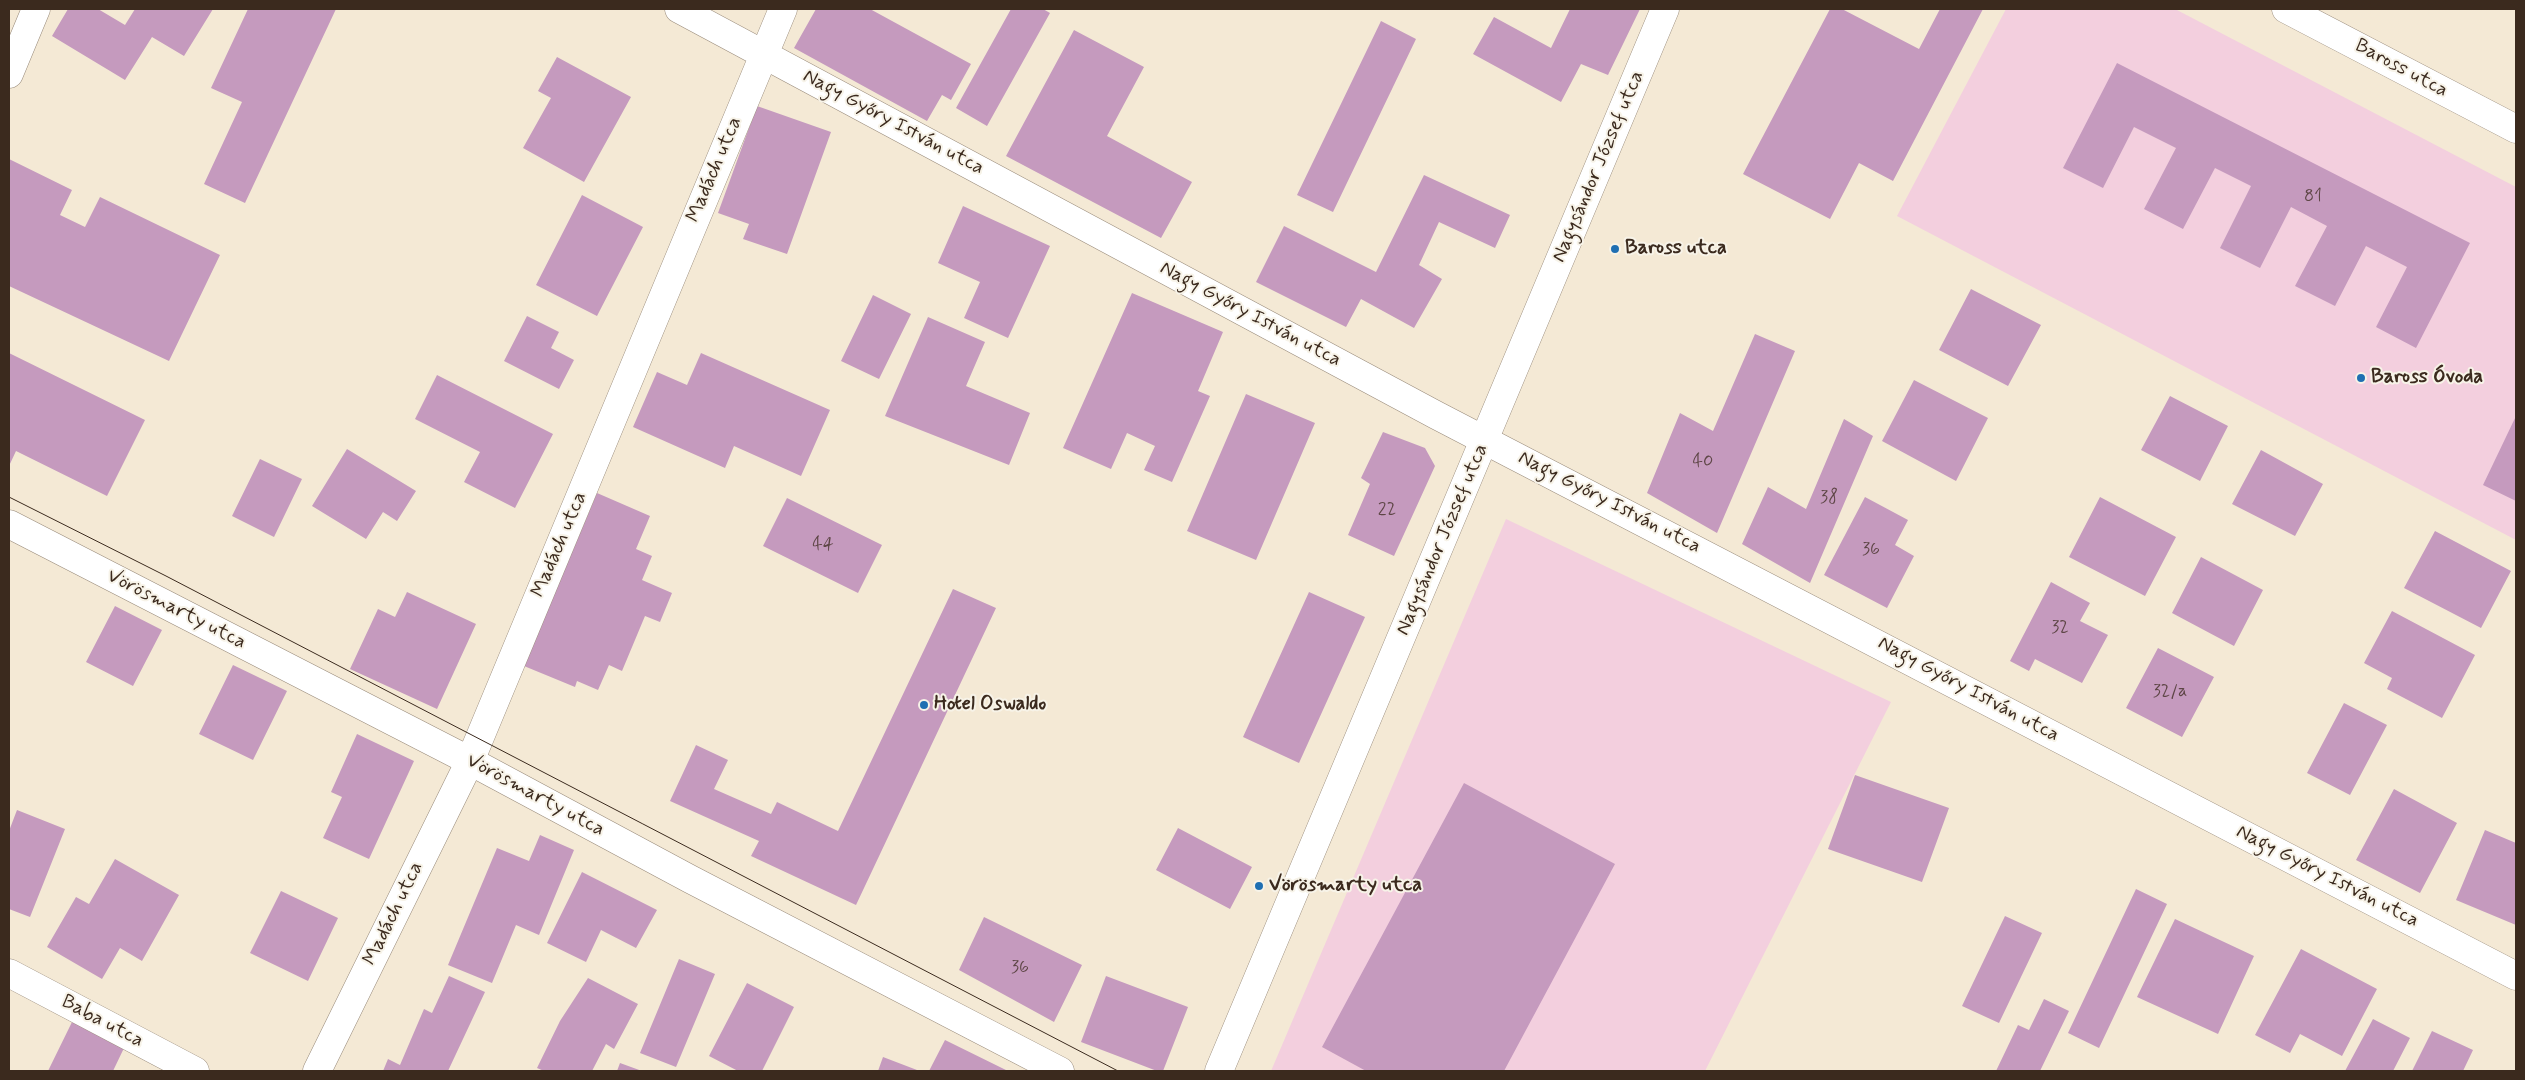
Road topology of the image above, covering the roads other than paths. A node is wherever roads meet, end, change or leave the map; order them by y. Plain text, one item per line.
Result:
1 (36, 9) edge
2 (679, 9) edge
3 (783, 9) edge
4 (1665, 9) edge
5 (2286, 9) edge
6 (764, 53) junction
7 (9, 74) edge
8 (2516, 129) edge
9 (1485, 439) junction
10 (9, 524) edge
11 (470, 760) junction
12 (9, 973) edge
13 (2516, 976) edge
14 (195, 1071) edge
15 (317, 1071) edge
16 (1060, 1071) edge
17 (1219, 1071) edge

1 - 7 street
2 - 6 street, Nagy Győry István utca
3 - 6 street, Madách utca
4 - 9 street, Nagysándor József utca
5 - 8 street, Baross utca
6 - 9 street, Nagy Győry István utca
6 - 11 street, Madách utca
9 - 13 street, Nagy Győry István utca
9 - 17 street, Nagysándor József utca
10 - 11 street, Vörösmarty utca
11 - 15 street, Madách utca
11 - 16 street, Vörösmarty utca
12 - 14 street, Baba utca

